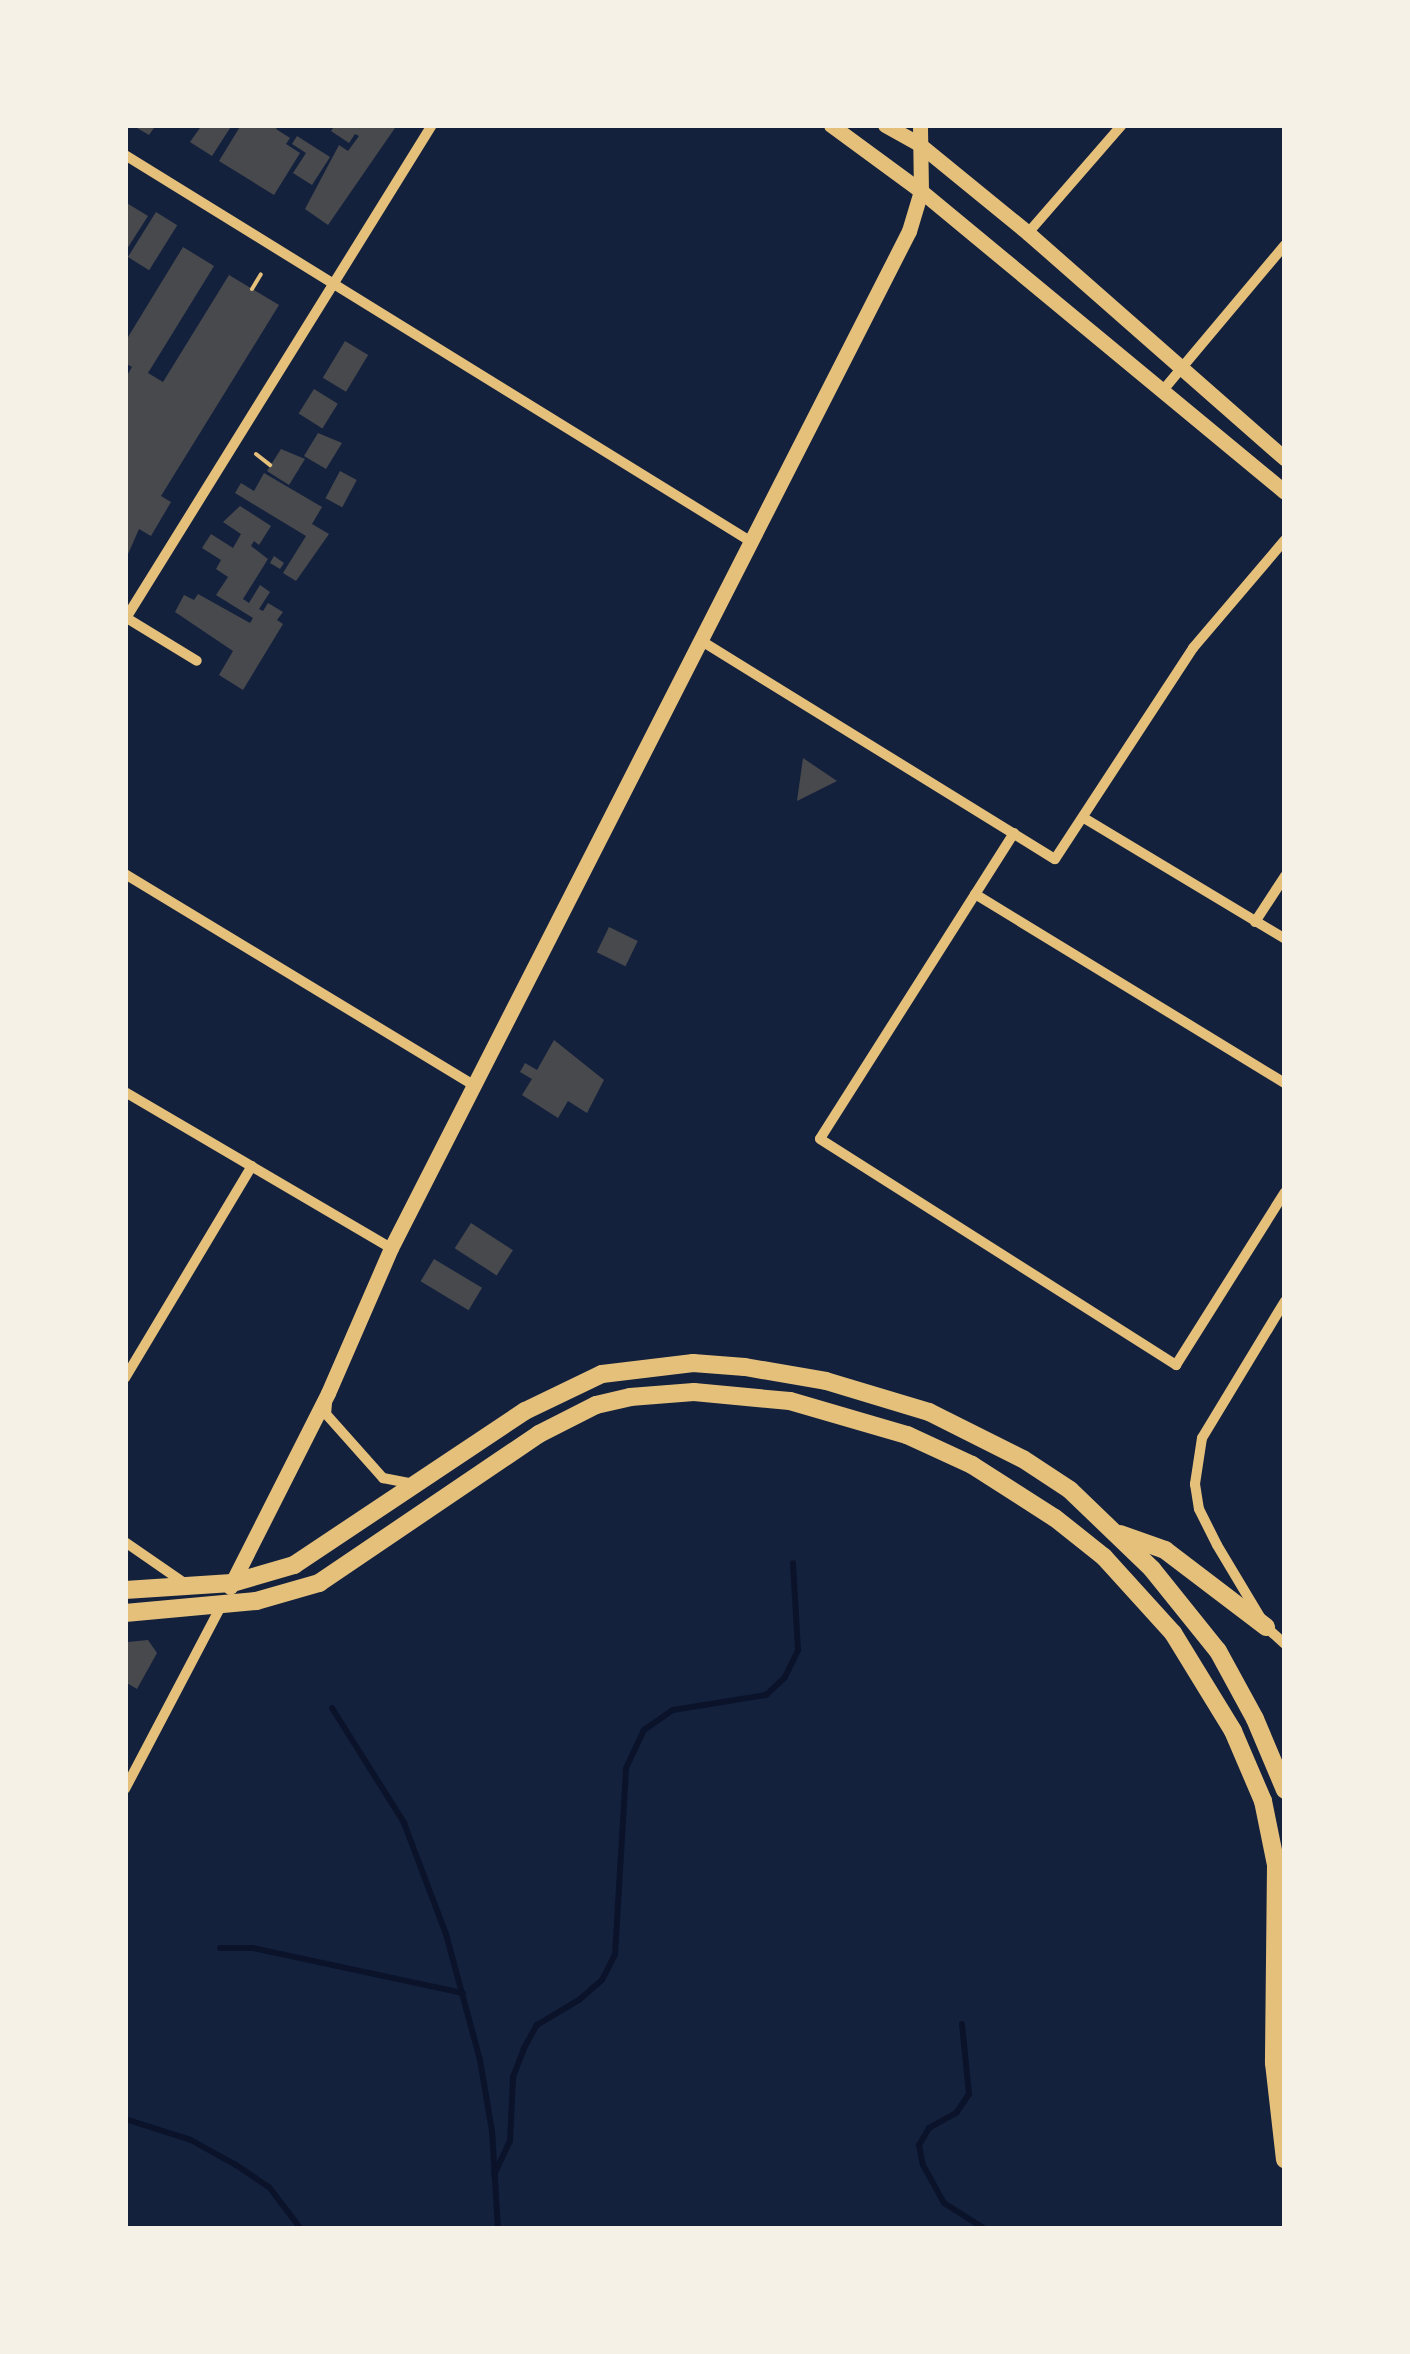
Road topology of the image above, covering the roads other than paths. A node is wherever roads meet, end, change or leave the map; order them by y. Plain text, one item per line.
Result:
1 (432, 125) edge
2 (830, 125) edge
3 (885, 125) edge
4 (920, 125) edge
5 (1122, 125) edge
6 (919, 144) junction
7 (125, 155) edge
8 (921, 191) junction
9 (1028, 233) junction
10 (1285, 245) edge
11 (333, 283) junction
12 (1182, 366) junction
13 (1164, 390) junction
14 (1285, 459) edge
15 (1285, 492) edge
16 (1285, 540) edge
17 (750, 541) junction
18 (126, 618) edge
19 (700, 640) junction
20 (197, 661) dead end
21 (1084, 818) junction
22 (1014, 833) junction
23 (125, 874) edge
24 (1285, 876) edge
25 (975, 894) junction
26 (1256, 922) junction
27 (1285, 940) edge
28 (1285, 1083) edge
29 (475, 1086) junction
30 (125, 1092) edge
31 (252, 1166) junction
32 (1285, 1192) edge
33 (391, 1248) junction
34 (1285, 1301) edge
35 (125, 1378) edge
36 (328, 1393) junction
37 (424, 1480) junction
38 (1115, 1532) junction
39 (125, 1542) edge
40 (232, 1583) junction
41 (188, 1586) junction
42 (125, 1590) edge
43 (222, 1604) junction
44 (125, 1613) edge
45 (1266, 1627) junction
46 (1285, 1644) edge
47 (125, 1789) edge
48 (1285, 1790) edge
49 (1285, 2159) edge

1 - 11 street
2 - 8 street
3 - 6 street
4 - 6 street
5 - 9 street
6 - 8 street
6 - 9 street
7 - 11 street
8 - 13 street
8 - 17 street
9 - 12 street
10 - 12 street
11 - 17 street
11 - 18 street
12 - 13 street
12 - 14 street
13 - 15 street
16 - 21 street
17 - 19 street
18 - 20 street
19 - 22 street
19 - 29 street
21 - 22 street
21 - 26 street
22 - 25 street
23 - 29 street
24 - 26 street
25 - 28 street
25 - 32 street
26 - 27 street
29 - 33 street
30 - 31 street
31 - 33 street
31 - 35 street
33 - 36 street
34 - 45 street
36 - 37 street
36 - 40 street
37 - 38 main road
37 - 40 main road
38 - 45 main road
38 - 48 main road
39 - 41 street
40 - 41 main road
40 - 43 street
41 - 42 main road
43 - 44 main road
43 - 47 street
43 - 49 main road
45 - 46 street

